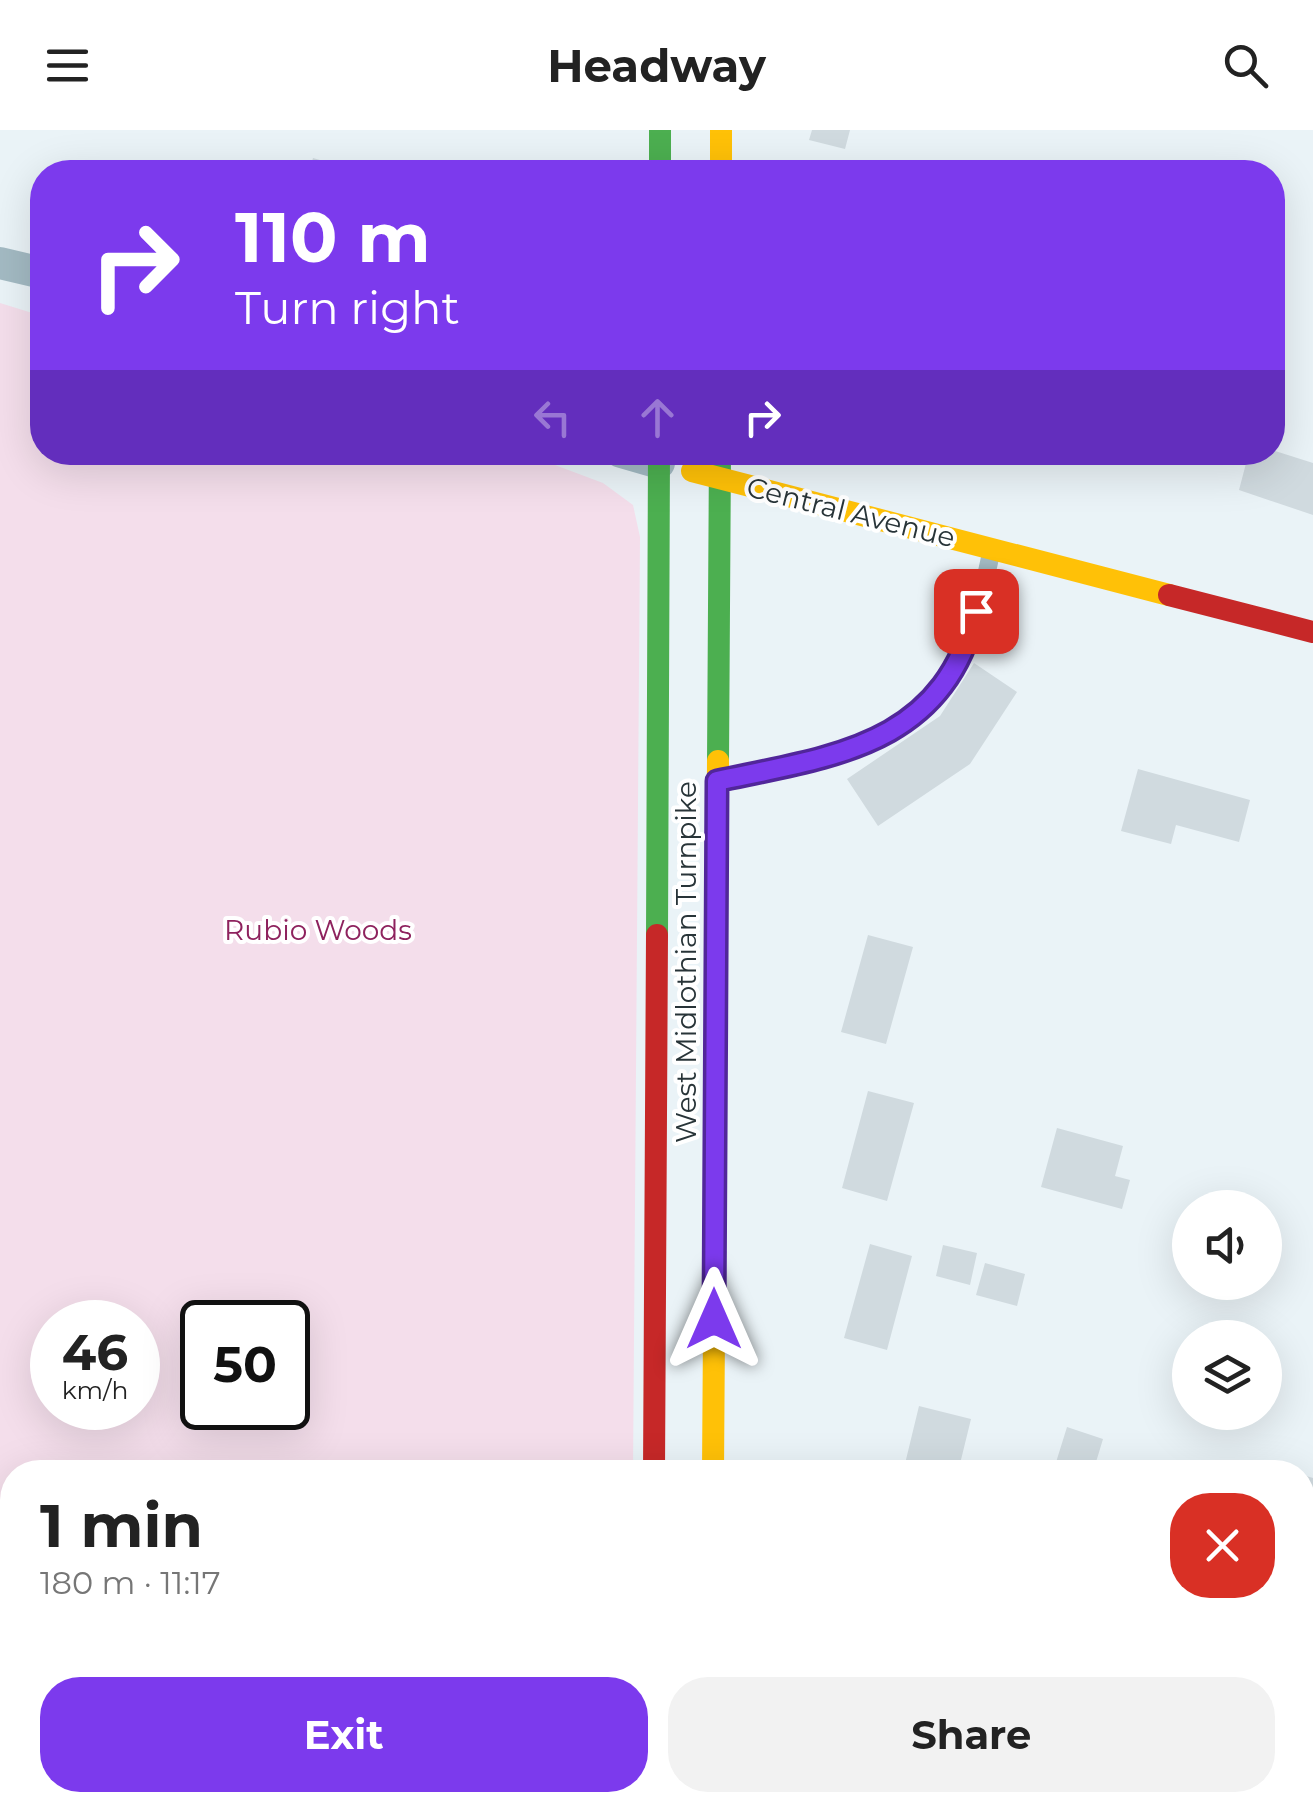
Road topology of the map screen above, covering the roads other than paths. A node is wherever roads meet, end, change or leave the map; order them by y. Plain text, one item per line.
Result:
1 (660, 130) edge
2 (722, 130) edge
3 (660, 160) edge
4 (721, 160) edge
5 (0, 263) edge
6 (30, 270) edge
7 (659, 465) edge
8 (680, 465) edge
9 (720, 465) edge
10 (720, 478) junction
11 (992, 549) junction
12 (1313, 632) edge
13 (717, 781) junction
14 (654, 1460) edge
15 (713, 1460) edge

1 - 3 main road
2 - 4 main road
5 - 6 street
7 - 14 main road, West Midlothian Turnpike
8 - 10 main road, Central Avenue
9 - 10 main road, West Midlothian Turnpike
10 - 11 main road, Central Avenue
10 - 13 main road, West Midlothian Turnpike
11 - 12 main road, Central Avenue
11 - 13 lane
13 - 15 main road, West Midlothian Turnpike

